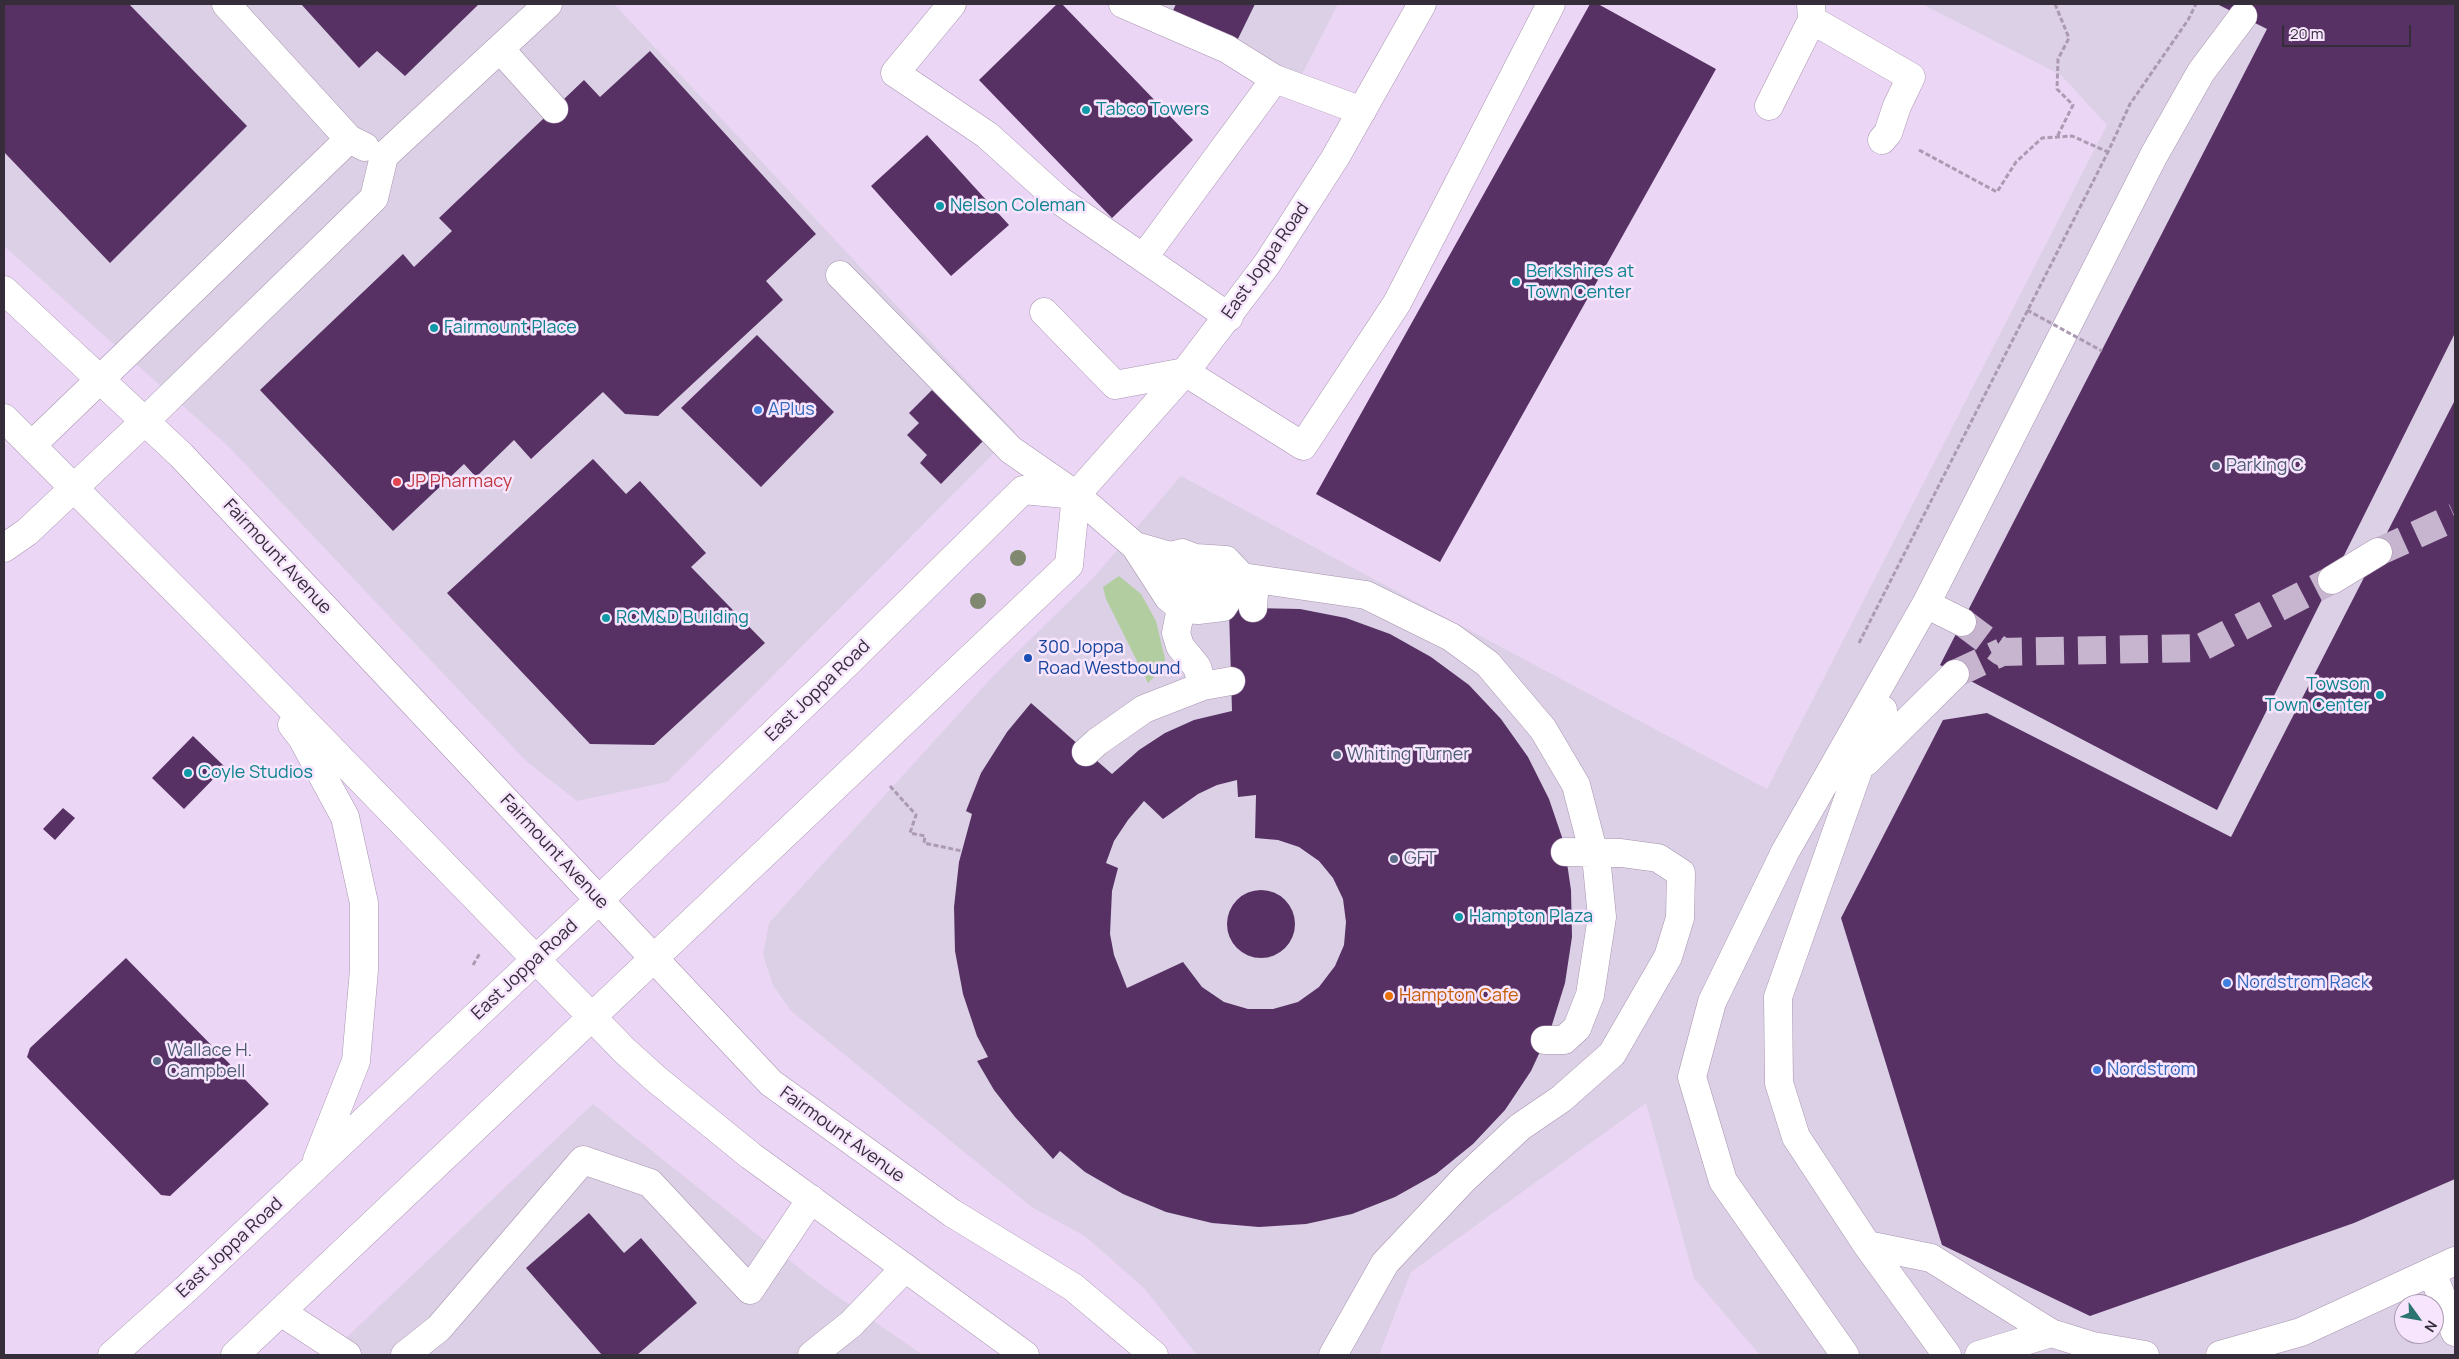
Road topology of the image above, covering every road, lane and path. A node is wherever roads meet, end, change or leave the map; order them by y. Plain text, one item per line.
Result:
1 (226, 4) edge
2 (548, 4) edge
3 (952, 4) edge
4 (1123, 4) edge
5 (1551, 4) edge
6 (2055, 4) edge
7 (2196, 4) edge
8 (1418, 5) edge
9 (1811, 12) edge
10 (2243, 16) dead end
11 (500, 49) junction
12 (1275, 79) junction
13 (1774, 96) dead end
14 (554, 109) dead end
15 (1362, 111) junction
16 (1885, 136) joint
17 (2057, 137) junction
18 (349, 140) junction
19 (2108, 152) junction
20 (384, 156) junction
21 (1144, 257) junction
22 (840, 275) dead end
23 (4, 290) edge
24 (2027, 310) junction
25 (1044, 312) dead end
26 (1229, 317) junction
27 (2102, 351) dead end
28 (1185, 372) junction
29 (100, 378) junction
30 (4, 418) edge
31 (146, 421) junction
32 (32, 445) junction
33 (74, 486) junction
34 (1076, 495) junction
35 (1135, 546) junction
36 (4, 548) edge
37 (2378, 552) tunnel mouth
38 (1249, 578) junction
39 (2332, 580) tunnel mouth
40 (1926, 604) junction
41 (1181, 608) junction
42 (1253, 608) dead end
43 (1962, 622) tunnel mouth
44 (226, 641) junction
45 (1856, 647) dead end
46 (1956, 674) tunnel mouth
47 (1231, 681) dead end
48 (1202, 686) junction
49 (1086, 752) dead end
50 (1858, 770) junction
51 (890, 786) dead end
52 (962, 851) dead end
53 (1565, 852) dead end
54 (599, 900) junction
55 (482, 950) dead end
56 (537, 958) junction
57 (654, 958) junction
58 (469, 972) dead end
59 (592, 1017) junction
60 (1546, 1040) dead end
61 (312, 1171) junction
62 (810, 1199) junction
63 (1867, 1245) junction
64 (2444, 1267) edge
65 (905, 1268) junction
66 (1358, 1310) junction
67 (281, 1312) junction
68 (2455, 1332) edge
69 (2051, 1333) junction
70 (1153, 1352) edge
71 (112, 1355) edge
72 (234, 1355) edge
73 (346, 1355) edge
74 (405, 1355) edge
75 (812, 1355) edge
76 (1025, 1355) edge
77 (1333, 1355) edge
78 (1345, 1355) edge
79 (1845, 1355) edge
80 (1948, 1355) edge
81 (1980, 1355) edge
82 (2145, 1355) edge
83 (2220, 1355) edge

1 - 18 main road
2 - 11 main road
3 - 21 main road
4 - 12 main road
5 - 28 main road
6 - 17 path
7 - 19 path
8 - 15 main road, East Joppa Road
9 - 13 main road
9 - 16 main road
10 - 40 main road
11 - 14 main road
11 - 20 main road
12 - 15 main road
12 - 21 main road
15 - 26 main road, East Joppa Road
16 - 17 path
17 - 19 path
18 - 20 main road
18 - 29 main road
19 - 24 path
20 - 31 main road
21 - 26 main road
22 - 34 main road
23 - 29 main road, Fairmount Avenue
24 - 27 path, bridge
24 - 45 path
25 - 28 main road
26 - 28 main road, East Joppa Road
28 - 34 main road, East Joppa Road
29 - 31 main road, Fairmount Avenue
29 - 32 main road
30 - 32 main road
31 - 33 main road
31 - 54 main road, Fairmount Avenue
32 - 33 main road
33 - 36 main road
33 - 44 main road
34 - 35 main road
34 - 54 main road, East Joppa Road
34 - 57 main road
35 - 38 main road
35 - 41 main road
37 - 39 main road
38 - 41 main road
38 - 42 main road
38 - 60 main road
40 - 43 main road
40 - 50 main road
40 - 79 main road
41 - 48 main road
44 - 56 main road
44 - 61 main road
46 - 50 main road
47 - 48 main road
48 - 49 main road
50 - 63 main road
51 - 52 path
53 - 66 main road
54 - 56 main road, East Joppa Road
54 - 57 main road, Fairmount Avenue
55 - 58 path
56 - 59 main road
56 - 61 main road, East Joppa Road
57 - 59 main road
57 - 70 main road, Fairmount Avenue
59 - 62 main road
59 - 67 main road
61 - 71 main road, East Joppa Road
62 - 65 main road
62 - 74 main road
63 - 69 main road
63 - 80 main road
64 - 68 main road
64 - 83 main road
65 - 75 main road
65 - 76 main road
66 - 77 main road
66 - 78 main road
67 - 72 main road
67 - 73 main road
69 - 81 main road
69 - 82 main road

